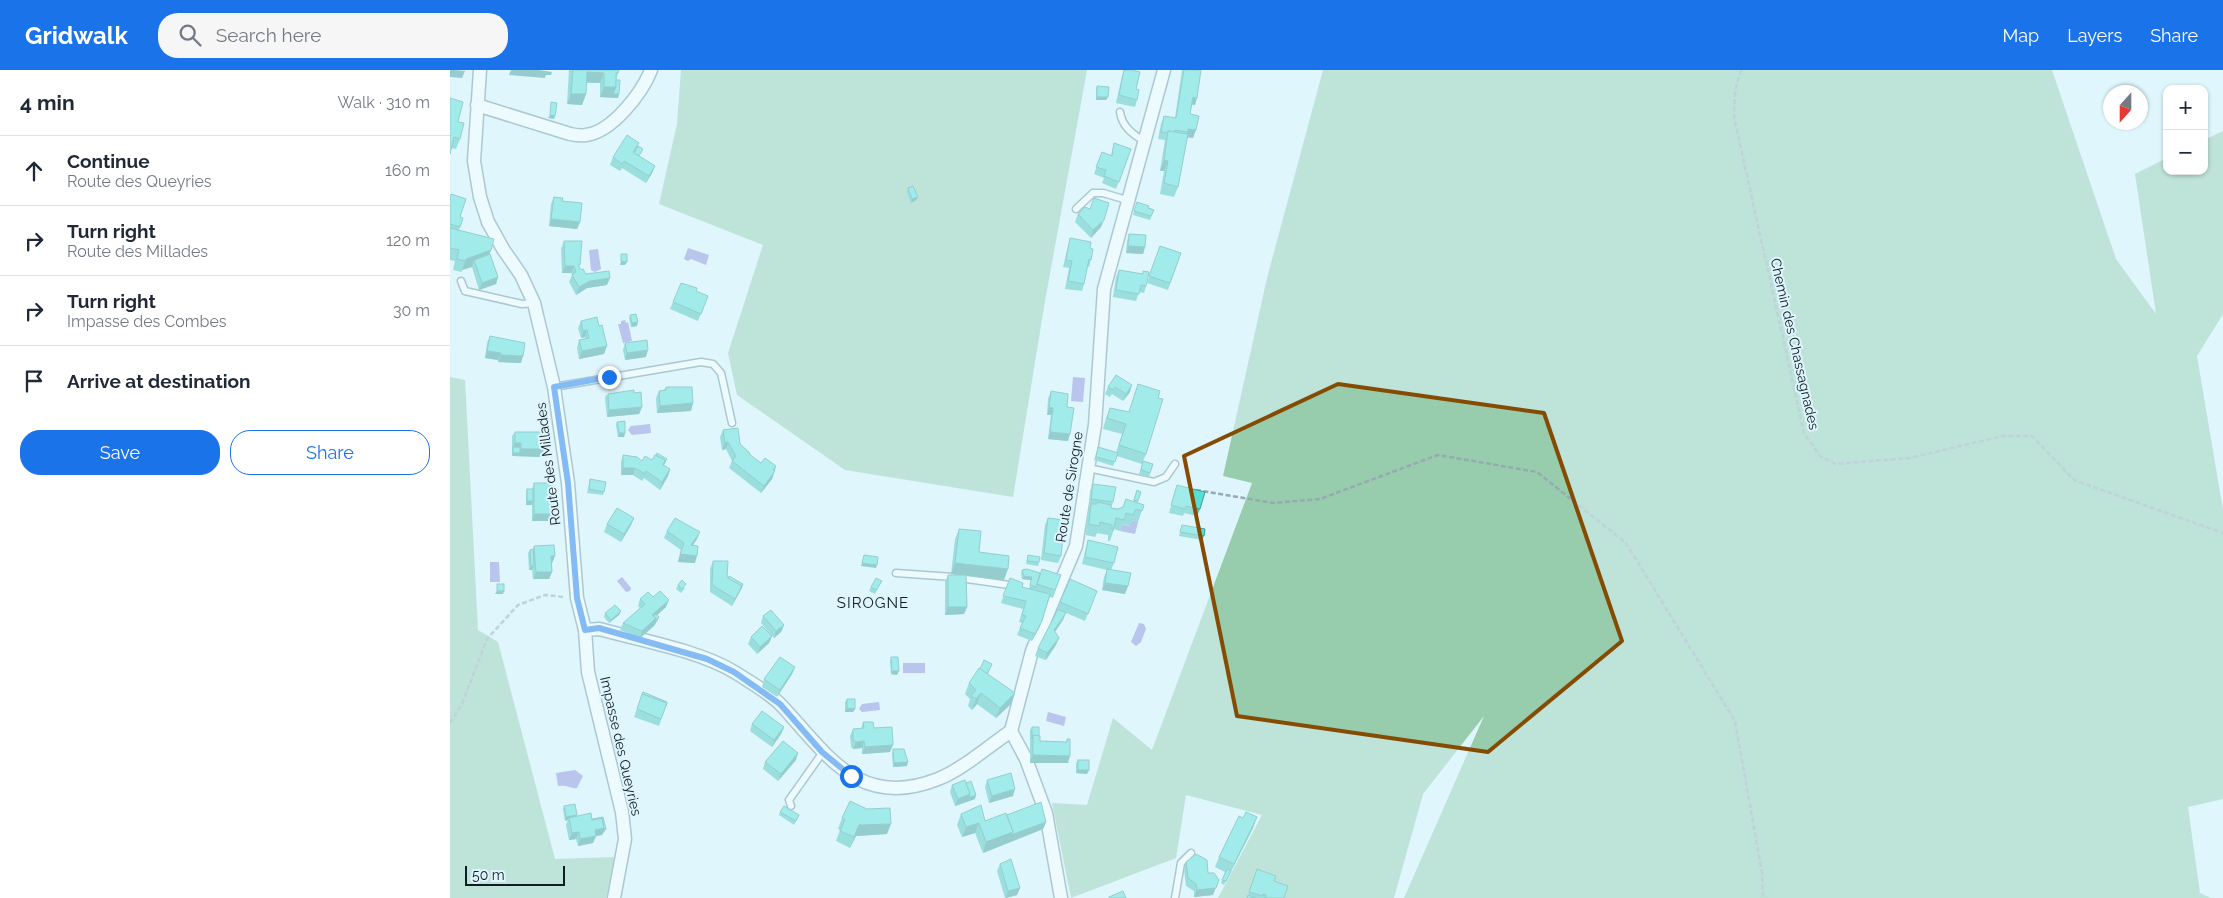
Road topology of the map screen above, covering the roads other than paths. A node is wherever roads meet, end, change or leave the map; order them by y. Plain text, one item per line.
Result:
1 (480, 70) edge
2 (651, 70) edge
3 (1164, 70) edge
4 (477, 105) junction
5 (1120, 112) dead end
6 (1144, 141) junction
7 (1127, 200) junction
8 (1076, 209) dead end
9 (461, 281) dead end
10 (534, 302) junction
11 (554, 387) junction
12 (732, 423) dead end
13 (1174, 464) dead end
14 (1087, 468) junction
15 (896, 573) dead end
16 (1020, 587) edge
17 (585, 630) junction
18 (1011, 732) junction
19 (822, 752) junction
20 (791, 806) dead end
21 (1191, 853) dead end
22 (614, 898) edge
23 (1061, 898) edge
24 (1176, 898) edge

1 - 4 street, Route des Millades
2 - 4 street
3 - 6 street, Route de Sirogne
4 - 10 street, Route des Millades
5 - 6 lane
6 - 7 street, Route de Sirogne
7 - 8 lane
7 - 14 street, Route de Sirogne
9 - 10 lane
10 - 11 street, Route des Millades
11 - 12 lane
11 - 17 street, Route des Millades
13 - 14 lane
14 - 18 street, Route de Sirogne
15 - 16 lane
17 - 19 street
17 - 22 street, Impasse des Queyries
18 - 19 street
18 - 23 street
19 - 20 lane
21 - 24 lane

